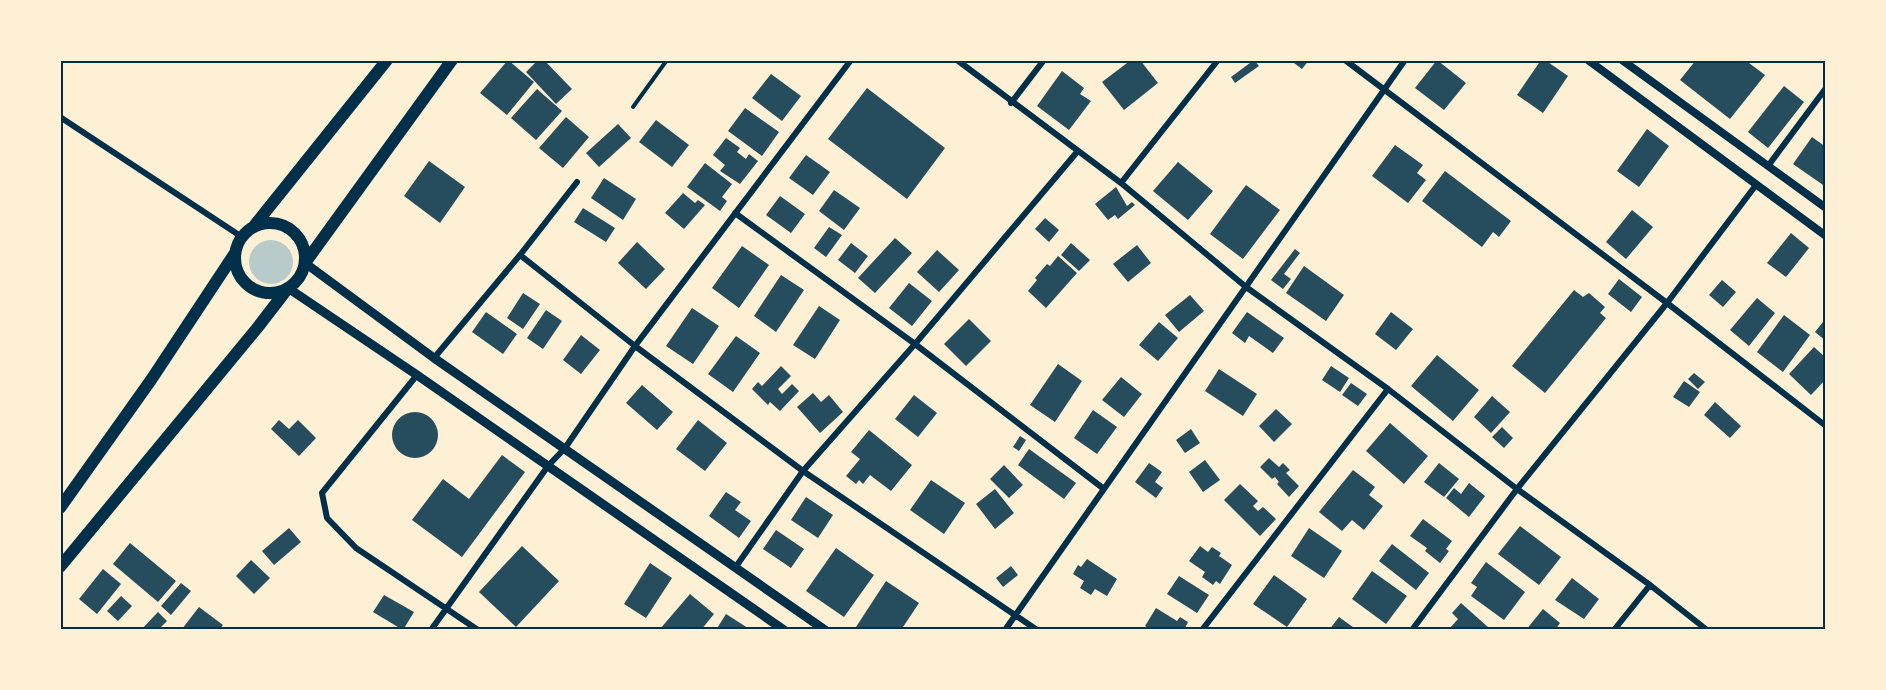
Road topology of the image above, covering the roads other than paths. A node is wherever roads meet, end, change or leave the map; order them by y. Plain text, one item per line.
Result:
1 (387, 60) edge
2 (452, 60) edge
3 (667, 60) edge
4 (851, 60) edge
5 (957, 60) edge
6 (1044, 60) edge
7 (1218, 60) edge
8 (1345, 60) edge
9 (1405, 60) edge
10 (1588, 60) edge
11 (1622, 60) edge
12 (1826, 88) edge
13 (1383, 89) junction
14 (1011, 103) junction
15 (633, 107) dead end
16 (60, 117) edge
17 (1077, 152) junction
18 (1768, 166) junction
19 (577, 183) dead end
20 (1121, 183) junction
21 (1756, 184) junction
22 (1826, 208) edge
23 (735, 213) junction
24 (255, 226) junction
25 (1826, 236) edge
26 (242, 237) junction
27 (235, 252) junction
28 (520, 255) junction
29 (305, 264) junction
30 (1246, 287) junction
31 (288, 288) junction
32 (1667, 303) junction
33 (915, 344) junction
34 (636, 346) junction
35 (434, 358) junction
36 (417, 375) junction
37 (1388, 389) junction
38 (1826, 426) edge
39 (564, 448) junction
40 (548, 466) junction
41 (803, 471) junction
42 (1104, 489) junction
43 (1517, 489) junction
44 (60, 508) edge
45 (60, 567) edge
46 (735, 568) junction
47 (1650, 585) junction
48 (446, 608) junction
49 (1015, 616) junction
50 (430, 630) edge
51 (478, 630) edge
52 (784, 630) edge
53 (825, 630) edge
54 (1005, 630) edge
55 (1037, 630) edge
56 (1202, 630) edge
57 (1412, 630) edge
58 (1614, 630) edge
59 (1707, 630) edge

1 - 24 highway
2 - 29 highway
3 - 15 lane
4 - 23 street
5 - 14 street
6 - 14 street
7 - 20 street
8 - 13 street
9 - 13 street
10 - 21 street
11 - 18 street
12 - 18 street
13 - 30 street
13 - 32 street
14 - 17 street
16 - 26 street
17 - 20 street
17 - 33 street
18 - 22 street
19 - 28 street
20 - 30 street
21 - 25 street
21 - 32 street
23 - 33 street
23 - 34 street
24 - 26 highway
24 - 29 highway
26 - 27 highway
27 - 31 highway
27 - 44 highway
28 - 34 street
28 - 35 street
29 - 31 highway
29 - 35 main road
30 - 37 street
30 - 42 street
31 - 36 main road
31 - 45 highway
32 - 38 street
32 - 43 street
33 - 41 street
33 - 42 street
34 - 39 street
34 - 41 street
35 - 39 main road
36 - 40 main road
36 - 48 street
37 - 43 street
37 - 56 street
39 - 40 street
39 - 46 main road
40 - 48 street
40 - 52 main road
41 - 46 street
41 - 49 street
42 - 49 street
43 - 47 street
43 - 57 street
46 - 53 main road
47 - 58 street
47 - 59 street
48 - 50 street
48 - 51 street
49 - 54 street
49 - 55 street

